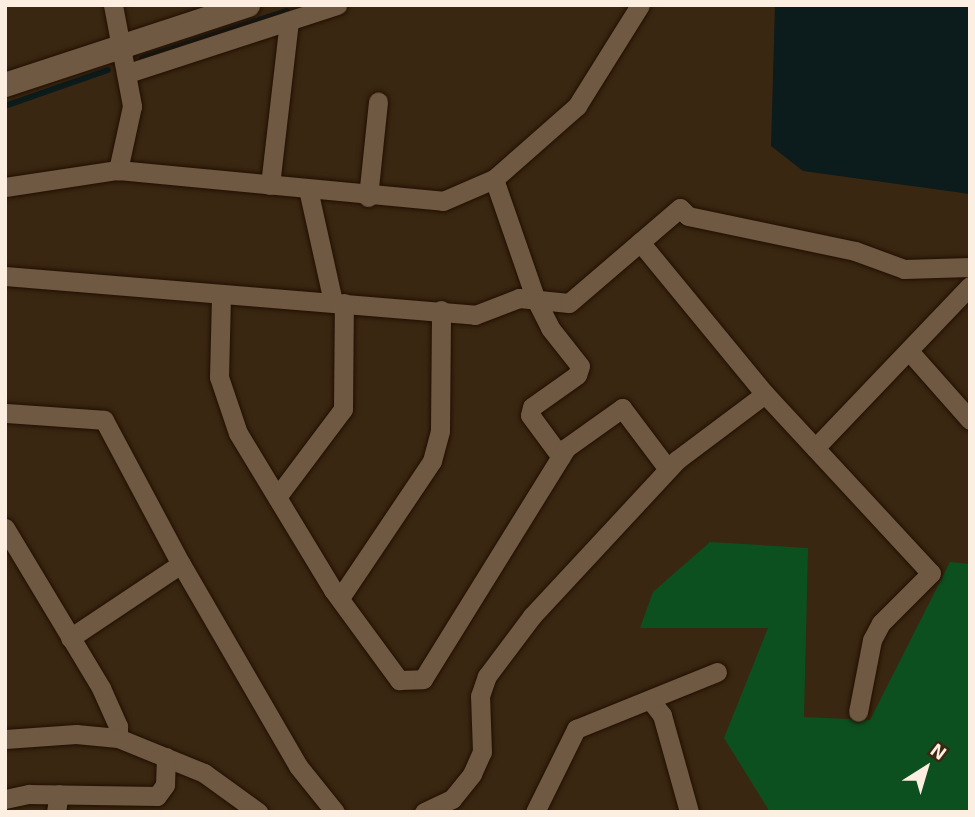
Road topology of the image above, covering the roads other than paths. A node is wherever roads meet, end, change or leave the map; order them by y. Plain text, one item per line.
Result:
1 (113, 5) edge
2 (248, 5) edge
3 (337, 5) edge
4 (640, 5) edge
5 (289, 21) junction
6 (124, 61) junction
7 (5, 85) edge
8 (378, 102) dead end
9 (118, 170) junction
10 (494, 179) junction
11 (271, 185) junction
12 (5, 187) edge
13 (308, 190) junction
14 (368, 197) junction
15 (640, 242) junction
16 (970, 267) edge
17 (5, 276) edge
18 (970, 286) edge
19 (222, 296) junction
20 (536, 300) junction
21 (338, 302) junction
22 (441, 310) junction
23 (909, 351) junction
24 (765, 394) junction
25 (5, 413) edge
26 (970, 420) edge
27 (815, 448) junction
28 (561, 457) junction
29 (668, 469) junction
30 (276, 497) junction
31 (5, 528) edge
32 (180, 564) junction
33 (340, 598) junction
34 (70, 638) junction
35 (717, 672) dead end
36 (651, 701) junction
37 (858, 712) dead end
38 (5, 738) edge
39 (118, 738) junction
40 (166, 757) junction
41 (5, 799) edge
42 (57, 803) edge
43 (441, 810) edge
44 (258, 812) edge
45 (335, 812) edge
46 (535, 812) edge
47 (689, 812) edge

1 - 6 street
2 - 6 street
3 - 5 street
4 - 10 street
5 - 6 street
5 - 11 street
6 - 7 street
6 - 9 street
8 - 14 street
9 - 11 street
9 - 12 street
10 - 14 street
10 - 20 street
11 - 13 street
13 - 14 street
13 - 21 street
15 - 16 street
15 - 20 street
15 - 24 street
17 - 19 street
18 - 23 street
19 - 21 street
19 - 30 street
20 - 22 street
20 - 28 street
21 - 22 street
21 - 30 street
22 - 33 street
23 - 26 street
23 - 27 street
24 - 27 street
24 - 29 street
25 - 32 street
27 - 37 street
28 - 29 street
28 - 33 street
29 - 43 street
30 - 33 street
31 - 34 street
32 - 34 street
32 - 45 street
34 - 39 street
35 - 36 street
36 - 46 street
36 - 47 street
38 - 39 street
39 - 40 street
40 - 42 street
40 - 44 street
41 - 42 street

